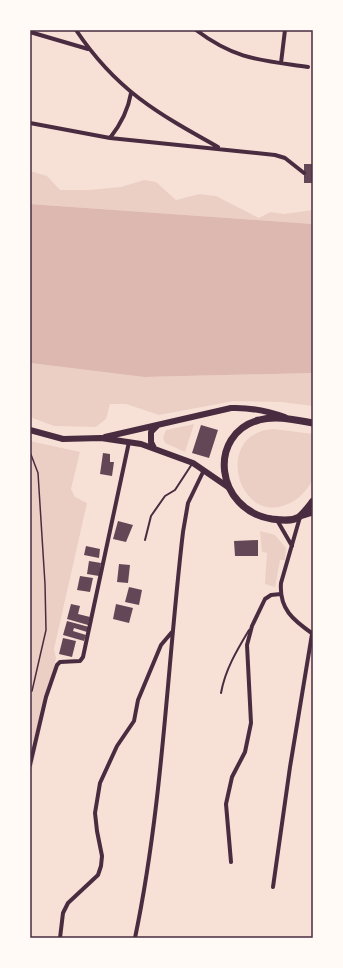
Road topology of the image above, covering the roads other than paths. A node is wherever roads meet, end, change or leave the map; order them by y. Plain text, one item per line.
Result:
1 (76, 30) edge
2 (196, 30) edge
3 (285, 30) edge
4 (30, 32) edge
5 (89, 49) junction
6 (281, 63) junction
7 (308, 67) dead end
8 (131, 93) junction
9 (30, 123) edge
10 (110, 138) junction
11 (220, 148) junction
12 (304, 173) dead end
13 (292, 419) junction
14 (313, 422) edge
15 (162, 423) junction
16 (30, 430) edge
17 (101, 438) junction
18 (129, 442) junction
19 (154, 448) junction
20 (193, 463) junction
21 (204, 470) junction
22 (228, 486) junction
23 (313, 501) edge
24 (313, 512) edge
25 (300, 516) junction
26 (277, 520) junction
27 (146, 540) dead end
28 (292, 547) junction
29 (281, 594) junction
30 (252, 626) junction
31 (173, 632) junction
32 (313, 634) edge
33 (221, 693) dead end
34 (30, 765) edge
35 (231, 862) dead end
36 (273, 887) dead end
37 (60, 938) edge
38 (135, 938) edge

1 - 5 street
2 - 6 street
3 - 6 street
4 - 5 street
5 - 8 street
6 - 7 street
8 - 10 street
8 - 11 street
9 - 10 street
10 - 11 street
11 - 12 street
13 - 14 main road
13 - 15 main road
13 - 22 main road
15 - 17 main road
15 - 19 main road
16 - 17 main road
17 - 18 main road
18 - 19 main road
18 - 34 street
19 - 20 main road
20 - 21 main road
20 - 27 lane
21 - 22 main road
21 - 31 street
22 - 26 main road
23 - 25 main road
24 - 25 main road
25 - 26 main road
25 - 28 street
26 - 28 street
28 - 29 street
29 - 30 street
29 - 32 street
30 - 33 lane
30 - 35 street
31 - 37 street
31 - 38 street
32 - 36 street

